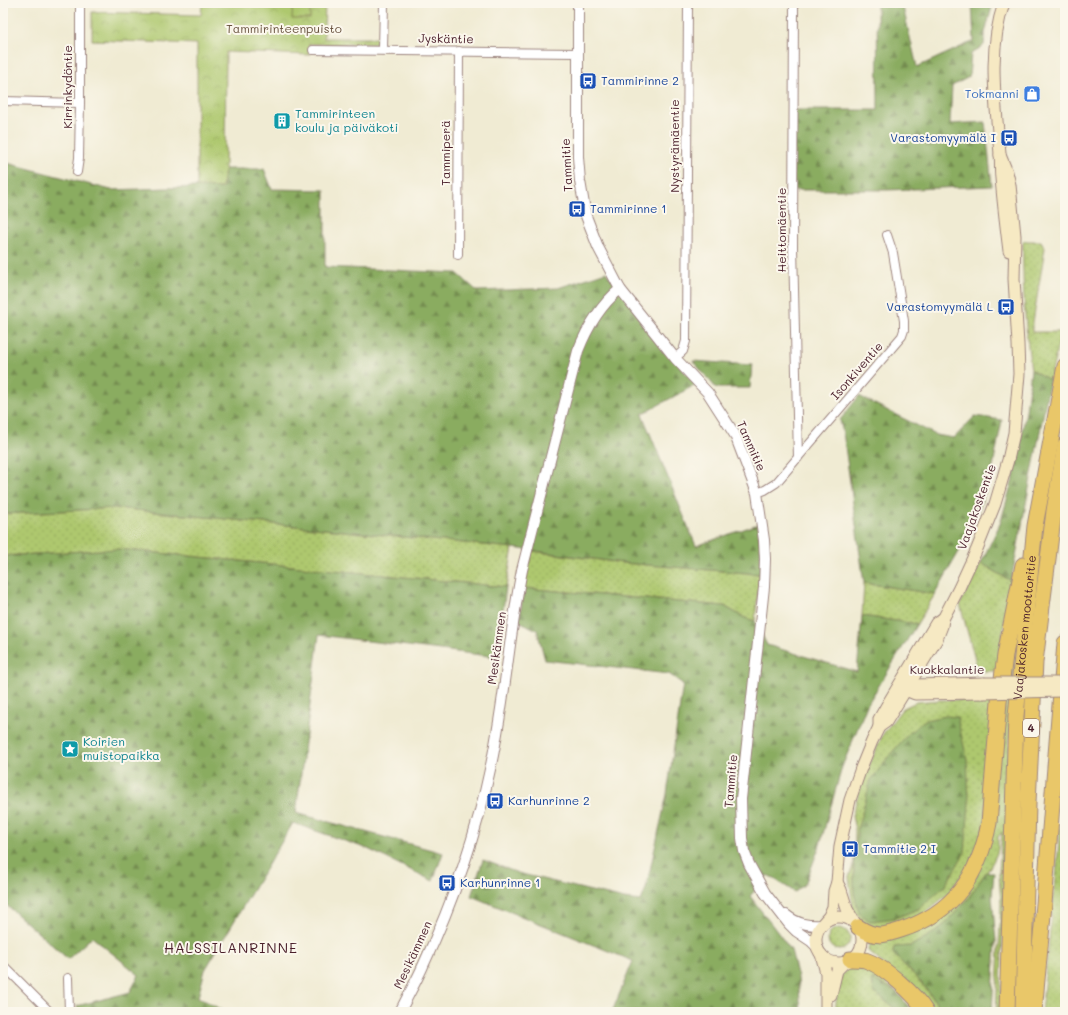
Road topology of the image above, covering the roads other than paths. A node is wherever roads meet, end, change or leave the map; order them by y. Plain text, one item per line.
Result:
1 (80, 3) edge
2 (384, 3) edge
3 (578, 3) edge
4 (688, 3) edge
5 (794, 3) edge
6 (1004, 3) edge
7 (313, 50) dead end
8 (383, 50) junction
9 (459, 51) junction
10 (578, 53) junction
11 (3, 101) edge
12 (80, 103) junction
13 (77, 172) dead end
14 (887, 235) dead end
15 (458, 255) dead end
16 (620, 289) junction
17 (675, 358) junction
18 (1065, 366) edge
19 (1065, 445) edge
20 (798, 458) junction
21 (757, 493) junction
22 (1036, 526) junction
23 (1065, 642) edge
24 (906, 685) junction
25 (1064, 687) edge
26 (837, 882) junction
27 (778, 909) junction
28 (822, 924) junction
29 (857, 926) junction
30 (819, 950) junction
31 (847, 960) junction
32 (3, 964) edge
33 (68, 978) dead end
34 (50, 1012) edge
35 (69, 1012) edge
36 (400, 1012) edge
37 (827, 1012) edge
38 (926, 1012) edge
39 (1008, 1012) edge
40 (1023, 1012) edge
41 (1034, 1012) edge

1 - 12 street, Kirrinkydöntie
2 - 8 street
3 - 10 street, Tammitie
4 - 17 street, Nystyrämäentie
5 - 20 street, Heittomäentie
6 - 24 main road, Vaajakoskentie
7 - 8 street, Jyskäntie
8 - 9 street, Jyskäntie
9 - 10 street, Jyskäntie
9 - 15 street, Tammiperä
10 - 16 street, Tammitie
11 - 12 street
12 - 13 street, Kirrinkydöntie
14 - 20 street, Isonkiventie
16 - 17 street, Tammitie
16 - 36 street, Mesikämmen
17 - 21 street, Tammitie
18 - 22 highway, Vaajakosken moottoritie / 4
19 - 40 highway, Vaajakosken moottoritie / 4
20 - 21 street, Isonkiventie
21 - 27 street, Tammitie
22 - 29 highway
22 - 39 highway, Vaajakosken moottoritie / 4
23 - 25 highway
24 - 25 main road, Kuokkalantie, bridge
24 - 26 main road, Vaajakoskentie
25 - 41 highway
26 - 28 main road, Vaajakoskentie
26 - 29 main road, Vaajakoskentie
27 - 28 street, Tammitie
27 - 30 street, Tammitie
28 - 29 main road
28 - 30 main road
29 - 31 main road
30 - 31 main road
30 - 37 main road
31 - 37 main road
31 - 38 highway
32 - 34 street
33 - 35 street

